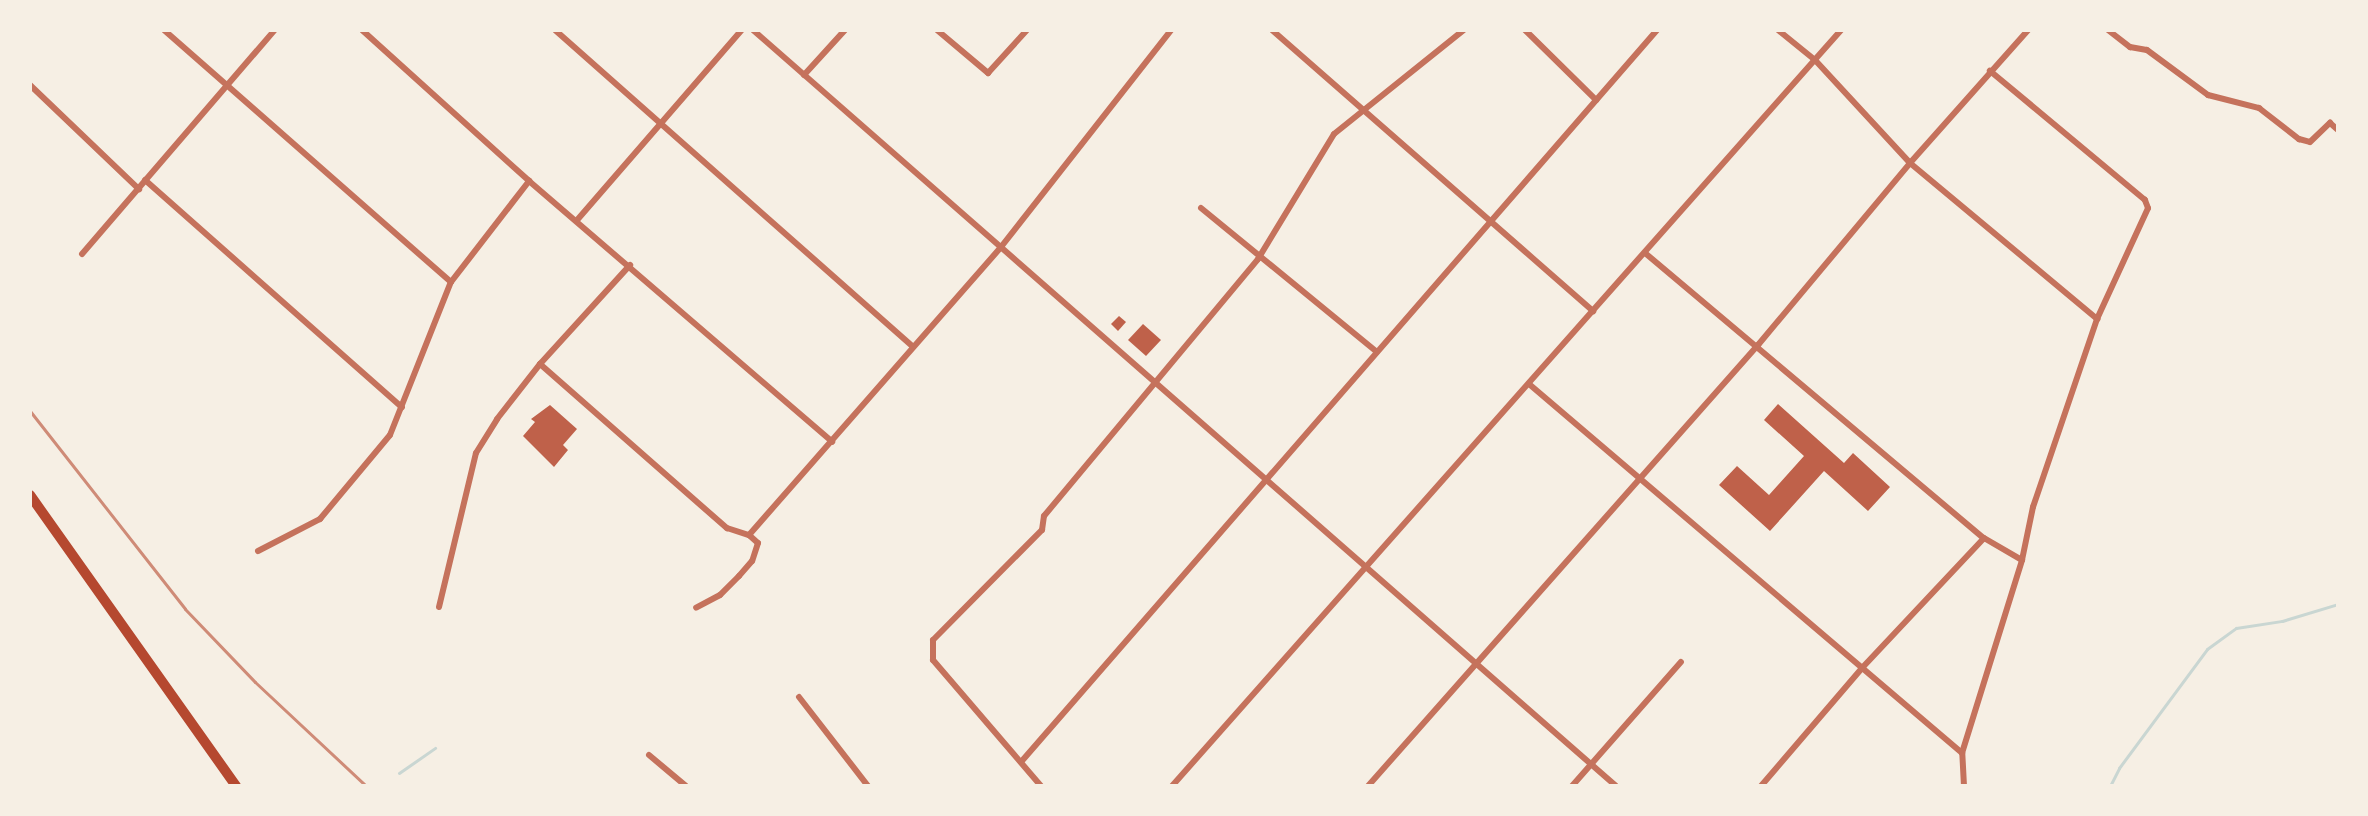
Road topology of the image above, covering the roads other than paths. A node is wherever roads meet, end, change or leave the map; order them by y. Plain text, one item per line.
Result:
1 (164, 30) edge
2 (275, 30) edge
3 (362, 30) edge
4 (555, 30) edge
5 (742, 30) edge
6 (753, 30) edge
7 (845, 30) edge
8 (937, 30) edge
9 (1027, 30) edge
10 (1171, 30) edge
11 (1272, 30) edge
12 (1464, 30) edge
13 (1525, 30) edge
14 (1657, 30) edge
15 (1778, 30) edge
16 (1841, 30) edge
17 (2028, 30) edge
18 (2108, 30) edge
19 (1815, 60) junction
20 (1990, 71) junction
21 (804, 75) junction
22 (228, 84) junction
23 (30, 85) edge
24 (1596, 100) junction
25 (1364, 111) junction
26 (661, 124) junction
27 (2338, 130) edge
28 (1910, 163) junction
29 (145, 180) junction
30 (529, 181) junction
31 (139, 189) junction
32 (1201, 208) dead end
33 (578, 219) junction
34 (1490, 221) junction
35 (1001, 247) junction
36 (1645, 253) junction
37 (82, 254) dead end
38 (1258, 259) junction
39 (630, 265) junction
40 (451, 282) junction
41 (1593, 311) junction
42 (2097, 319) junction
43 (1758, 345) junction
44 (913, 347) junction
45 (1377, 352) junction
46 (540, 364) junction
47 (1154, 381) junction
48 (1529, 384) junction
49 (402, 407) junction
50 (832, 442) junction
51 (1640, 478) junction
52 (1266, 479) junction
53 (30, 495) edge
54 (749, 535) junction
55 (1984, 538) junction
56 (258, 551) dead end
57 (2022, 560) junction
58 (1367, 568) junction
59 (439, 607) dead end
60 (696, 608) dead end
61 (1681, 662) dead end
62 (1477, 664) junction
63 (1862, 668) junction
64 (799, 697) dead end
65 (1962, 753) junction
66 (649, 755) dead end
67 (1021, 762) junction
68 (1591, 765) junction
69 (236, 786) edge
70 (686, 786) edge
71 (868, 786) edge
72 (1041, 786) edge
73 (1172, 786) edge
74 (1368, 786) edge
75 (1572, 786) edge
76 (1616, 786) edge
77 (1761, 786) edge
78 (1964, 786) edge

1 - 22 street
2 - 22 street
3 - 30 street
4 - 26 street
5 - 26 street
6 - 21 street
7 - 21 street
8 - 9 street
10 - 35 street
11 - 25 street
12 - 25 street
13 - 24 street
14 - 24 street
15 - 19 street
16 - 19 street
17 - 20 street
18 - 27 street
19 - 28 street
19 - 36 street
20 - 28 street
20 - 42 street
21 - 35 street
22 - 29 street
22 - 40 street
23 - 31 street
24 - 34 street
25 - 34 street
25 - 38 street
26 - 33 street
26 - 44 street
28 - 42 street
28 - 43 street
29 - 31 street
29 - 49 street
30 - 33 street
30 - 40 street
31 - 37 street
32 - 38 street
33 - 39 street
34 - 41 street
34 - 45 street
35 - 44 street
35 - 47 street
36 - 41 street
36 - 43 street
38 - 45 street
38 - 47 street
39 - 46 street
39 - 50 street
40 - 49 street
41 - 48 street
42 - 57 street
43 - 51 street
43 - 55 street
44 - 50 street
45 - 52 street
46 - 54 street
46 - 59 street
47 - 52 street
47 - 67 street
48 - 51 street
48 - 58 street
49 - 56 street
50 - 54 street
51 - 62 street
51 - 63 street
52 - 58 street
52 - 67 street
53 - 69 main road
54 - 60 street
55 - 57 street
55 - 63 street
57 - 65 street
58 - 62 street
58 - 73 street
61 - 68 street
62 - 68 street
62 - 74 street
63 - 65 street
63 - 77 street
64 - 71 street
65 - 78 street
66 - 70 street
67 - 72 street
68 - 75 street
68 - 76 street

